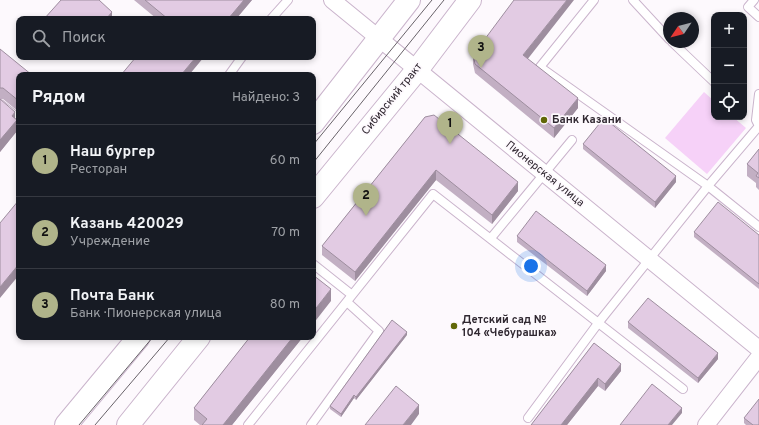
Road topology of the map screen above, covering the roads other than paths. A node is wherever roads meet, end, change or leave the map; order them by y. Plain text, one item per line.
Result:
1 (288, 0) edge
2 (332, 0) edge
3 (409, 0) edge
4 (470, 0) edge
5 (594, 0) edge
6 (633, 0) edge
7 (754, 0) edge
8 (274, 16) edge
9 (759, 17) edge
10 (663, 32) edge
11 (378, 38) junction
12 (678, 48) edge
13 (240, 60) edge
14 (417, 70) junction
15 (231, 72) edge
16 (711, 79) edge
17 (759, 94) edge
18 (0, 104) edge
19 (16, 117) edge
20 (316, 120) edge
21 (572, 140) dead end
22 (544, 173) junction
23 (708, 186) junction
24 (316, 193) edge
25 (759, 227) edge
26 (491, 238) junction
27 (650, 260) junction
28 (316, 267) edge
29 (349, 298) junction
30 (599, 322) junction
31 (316, 339) edge
32 (137, 340) edge
33 (197, 340) edge
34 (316, 340) edge
35 (759, 349) edge
36 (759, 357) edge
37 (684, 389) dead end
38 (528, 418) dead end
39 (66, 425) edge
40 (128, 425) edge
41 (248, 425) edge
42 (311, 425) edge
43 (706, 425) edge

1 - 8 lane
2 - 11 street, Пионерская улица
3 - 11 main road
4 - 14 main road, Сибирский тракт
5 - 23 lane
6 - 10 lane
7 - 9 lane
11 - 14 street, Пионерская улица
11 - 20 main road
12 - 16 lane
13 - 15 lane
14 - 22 street, Пионерская улица
14 - 24 main road, Сибирский тракт
17 - 23 lane
18 - 19 lane
21 - 22 lane
22 - 26 lane
22 - 27 street, Пионерская улица
23 - 25 lane
23 - 27 lane
26 - 29 lane
26 - 30 lane
27 - 30 lane
27 - 35 street, Пионерская улица
28 - 29 lane
29 - 31 lane
29 - 42 lane
30 - 37 lane
30 - 38 lane
32 - 39 main road
33 - 40 main road
34 - 41 lane
36 - 43 street

